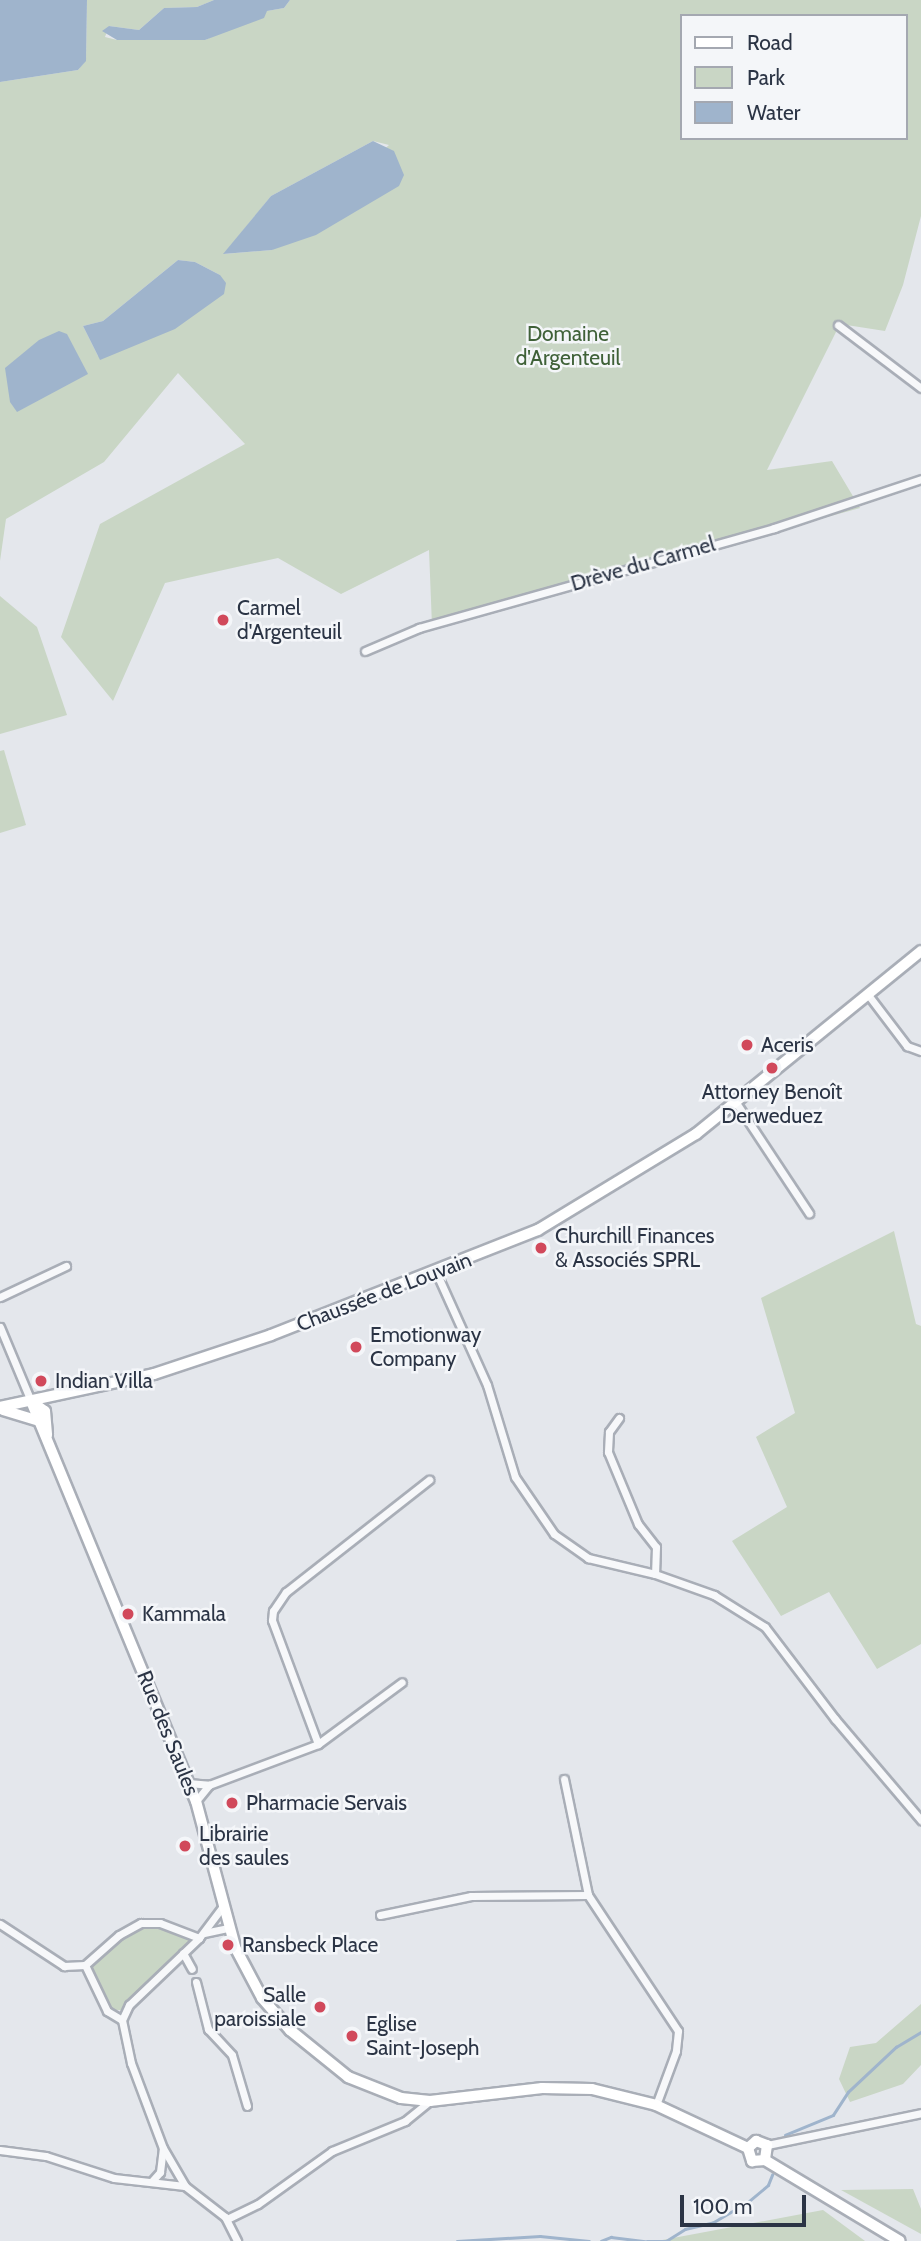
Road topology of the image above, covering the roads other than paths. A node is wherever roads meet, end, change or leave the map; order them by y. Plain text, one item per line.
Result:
1 (838, 325) dead end
2 (921, 388) edge
3 (921, 479) edge
4 (365, 651) dead end
5 (921, 951) edge
6 (869, 996) junction
7 (921, 1051) edge
8 (737, 1104) junction
9 (809, 1213) dead end
10 (66, 1266) dead end
11 (436, 1272) junction
12 (0, 1297) edge
13 (0, 1327) edge
14 (65, 1394) junction
15 (31, 1401) junction
16 (0, 1408) edge
17 (619, 1418) dead end
18 (42, 1419) junction
19 (429, 1480) dead end
20 (656, 1574) junction
21 (402, 1682) dead end
22 (317, 1744) junction
23 (564, 1779) dead end
24 (188, 1783) junction
25 (209, 1785) junction
26 (196, 1801) junction
27 (921, 1820) edge
28 (588, 1895) junction
29 (224, 1905) junction
30 (380, 1915) dead end
31 (0, 1924) edge
32 (228, 1928) junction
33 (201, 1936) junction
34 (183, 1953) junction
35 (85, 1965) junction
36 (192, 1969) dead end
37 (196, 1982) dead end
38 (122, 2020) junction
39 (430, 2101) junction
40 (656, 2105) junction
41 (247, 2106) dead end
42 (921, 2113) edge
43 (767, 2144) junction
44 (163, 2148) junction
45 (748, 2148) junction
46 (0, 2150) edge
47 (765, 2160) junction
48 (152, 2181) junction
49 (186, 2186) junction
50 (227, 2219) junction
51 (237, 2241) edge
52 (900, 2241) edge

1 - 2 street
3 - 4 street, Drève du Carmel
5 - 6 street, Chaussée de Louvain
6 - 7 street
6 - 8 street, Chaussée de Louvain
8 - 9 street
8 - 11 street, Chaussée de Louvain
10 - 12 street
11 - 14 street, Chaussée de Louvain
11 - 20 street
13 - 15 street
14 - 15 street, Chaussée de Louvain
14 - 18 street
15 - 16 street, Chaussée de Louvain
15 - 18 street, Rue des Saules
16 - 18 street
17 - 20 street
18 - 24 street, Rue des Saules
19 - 22 street
20 - 27 street
21 - 22 street
22 - 25 street
23 - 28 street
24 - 25 street
24 - 26 street, Rue des Saules
25 - 26 street
26 - 29 street, Rue des Saules
28 - 30 street
28 - 40 street
29 - 32 street, Rue des Saules
29 - 33 street
31 - 35 street
32 - 33 street
32 - 39 street, Rue des Saules
33 - 34 street
33 - 35 street
34 - 36 street
34 - 38 street
35 - 38 street
37 - 41 street
38 - 44 street
39 - 40 street, Rue des Saules
39 - 50 street
40 - 45 street, Rue des Saules
42 - 43 street
43 - 45 street
43 - 47 street
44 - 48 street
44 - 49 street
45 - 47 street, Rue des Saules
46 - 48 street
47 - 52 street
48 - 49 street
49 - 50 street
50 - 51 street

